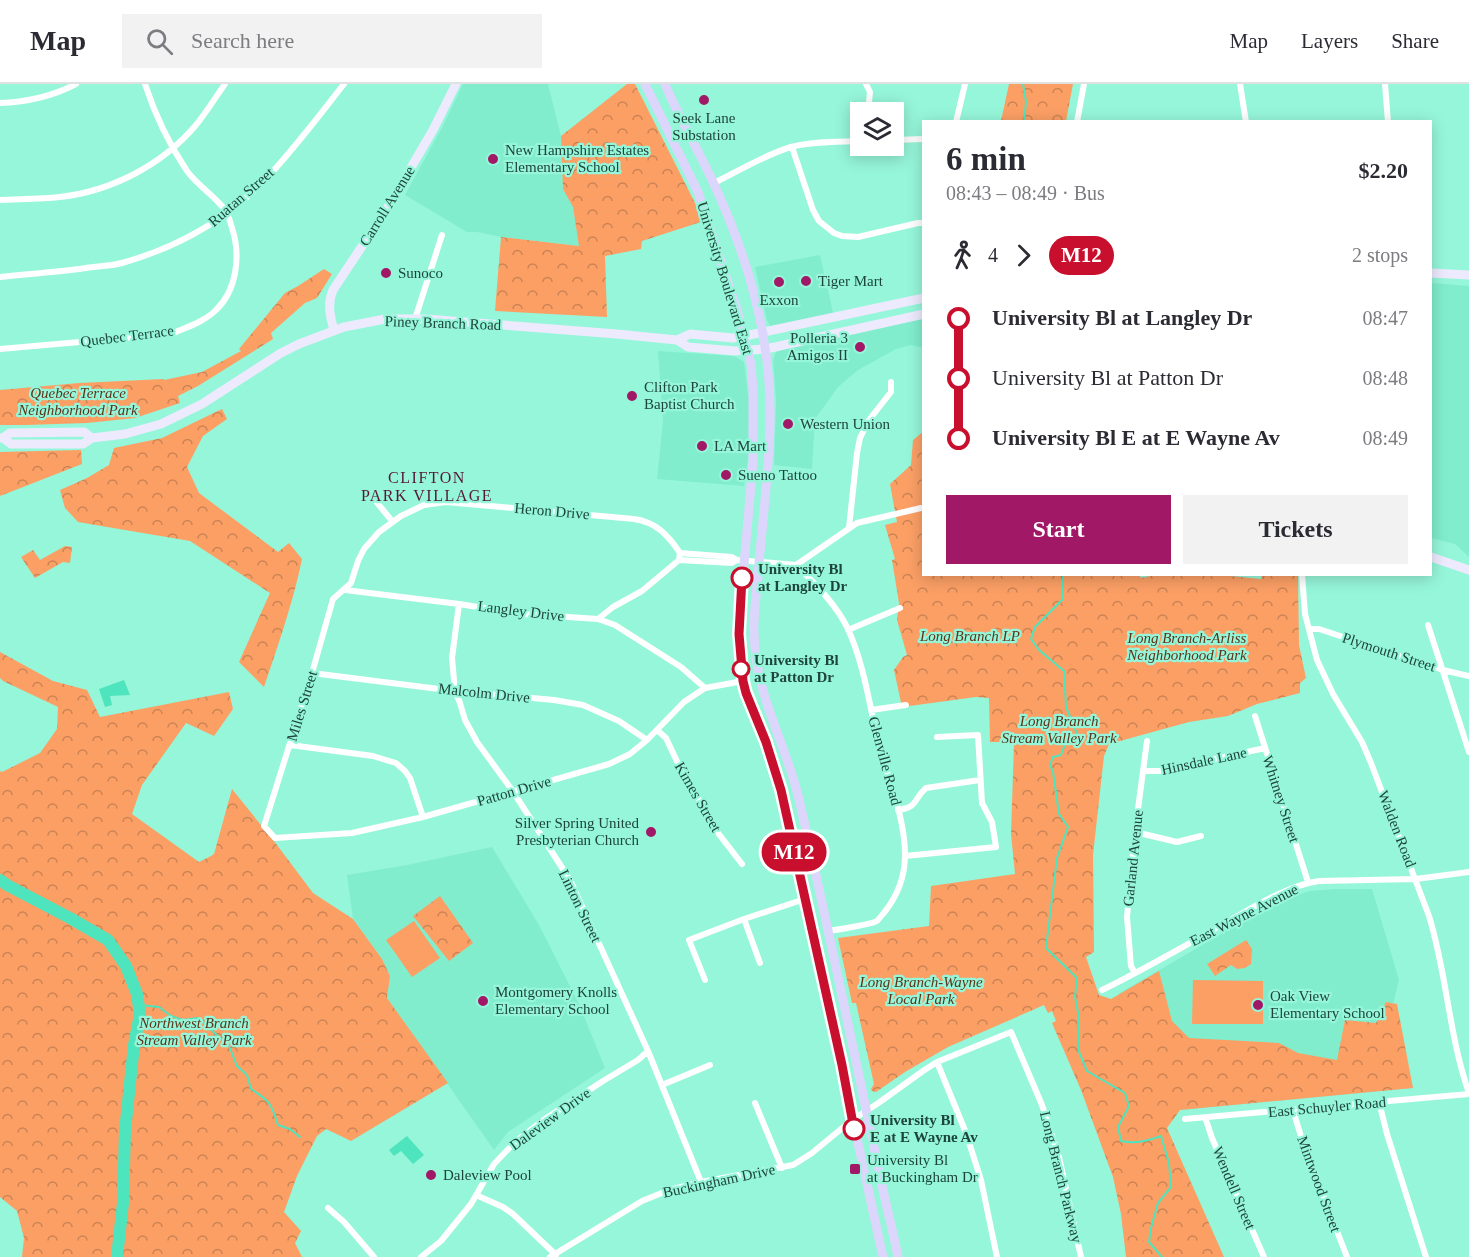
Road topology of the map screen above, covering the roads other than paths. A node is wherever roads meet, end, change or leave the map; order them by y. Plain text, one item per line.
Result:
1 (76, 84) edge
2 (145, 84) edge
3 (225, 84) edge
4 (344, 84) edge
5 (456, 84) edge
6 (645, 84) edge
7 (665, 84) edge
8 (866, 84) edge
9 (965, 84) edge
10 (1084, 84) edge
11 (1240, 84) edge
12 (1385, 84) edge
13 (869, 102) edge
14 (0, 104) edge
15 (956, 120) edge
16 (1077, 120) edge
17 (1246, 120) edge
18 (1388, 120) edge
19 (922, 139) edge
20 (904, 140) edge
21 (850, 141) edge
22 (792, 147) junction
23 (174, 148) junction
24 (714, 183) junction
25 (0, 200) edge
26 (227, 213) junction
27 (922, 223) edge
28 (442, 235) dead end
29 (1432, 273) edge
30 (1469, 275) edge
31 (0, 277) edge
32 (922, 298) edge
33 (922, 314) edge
34 (415, 319) junction
35 (334, 330) junction
36 (763, 333) junction
37 (745, 336) junction
38 (677, 340) junction
39 (0, 349) edge
40 (765, 349) junction
41 (749, 351) junction
42 (891, 382) dead end
43 (1, 438) edge
44 (370, 494) dead end
45 (921, 508) dead end
46 (392, 522) junction
47 (849, 528) junction
48 (680, 557) junction
49 (1432, 557) edge
50 (740, 561) junction
51 (759, 562) junction
52 (796, 565) junction
53 (1469, 570) edge
54 (1302, 576) edge
55 (345, 590) junction
56 (459, 604) junction
57 (900, 608) dead end
58 (598, 619) junction
59 (1428, 625) dead end
60 (1310, 629) junction
61 (848, 630) junction
62 (1443, 670) junction
63 (312, 673) junction
64 (1469, 676) edge
65 (743, 681) junction
66 (705, 688) junction
67 (454, 691) junction
68 (906, 705) dead end
69 (871, 710) junction
70 (1255, 716) dead end
71 (657, 730) junction
72 (937, 738) dead end
73 (647, 740) junction
74 (1147, 741) dead end
75 (290, 745) junction
76 (1265, 748) junction
77 (1469, 752) edge
78 (1143, 771) junction
79 (980, 780) junction
80 (512, 790) junction
81 (898, 810) junction
82 (423, 817) junction
83 (264, 826) joint
84 (1135, 832) junction
85 (1201, 836) dead end
86 (905, 856) junction
87 (742, 864) dead end
88 (1469, 872) edge
89 (1416, 879) junction
90 (1308, 882) junction
91 (805, 899) junction
92 (744, 919) junction
93 (828, 932) junction
94 (760, 963) dead end
95 (1136, 973) junction
96 (705, 980) dead end
97 (1102, 990) dead end
98 (648, 1051) junction
99 (938, 1062) junction
100 (710, 1065) dead end
101 (662, 1085) junction
102 (1469, 1094) edge
103 (1379, 1102) junction
104 (755, 1103) dead end
105 (866, 1110) junction
106 (1293, 1110) junction
107 (1205, 1117) junction
108 (1185, 1119) dead end
109 (852, 1120) junction
110 (486, 1158) dead end
111 (494, 1164) junction
112 (782, 1168) junction
113 (700, 1182) junction
114 (476, 1195) junction
115 (328, 1208) dead end
116 (555, 1256) edge
117 (374, 1257) edge
118 (421, 1257) edge
119 (883, 1257) edge
120 (898, 1257) edge
121 (997, 1257) edge
122 (1081, 1257) edge
123 (1264, 1257) edge
124 (1347, 1257) edge
125 (1426, 1257) edge

1 - 14 street
2 - 23 street
3 - 23 street
4 - 26 street, Ruatan Street
5 - 35 main road, Carroll Avenue
6 - 37 main road, University Boulevard East
7 - 24 main road, University Boulevard East
8 - 13 street
9 - 15 street
10 - 16 street
11 - 17 street
12 - 18 street
19 - 20 street
21 - 22 street
22 - 24 street
22 - 27 street
23 - 25 street
23 - 26 street
24 - 36 main road, University Boulevard East
26 - 31 street, Ruatan Street
26 - 39 street, Quebec Terrace
28 - 34 street
29 - 30 main road
32 - 36 main road, Piney Branch Road
33 - 40 main road, Piney Branch Road
34 - 35 main road, Piney Branch Road
34 - 38 main road, Piney Branch Road
35 - 43 main road, Piney Branch Road
36 - 37 main road, Piney Branch Road
36 - 40 main road, University Boulevard East
37 - 38 main road, Piney Branch Road
37 - 41 main road, University Boulevard East
38 - 41 main road, Piney Branch Road
40 - 41 main road, Piney Branch Road
40 - 51 main road, University Boulevard East
41 - 50 main road, University Boulevard East
42 - 47 street
44 - 46 street
45 - 47 street
46 - 48 street, Heron Drive
46 - 55 street, Heron Drive
47 - 52 street
48 - 50 street
48 - 58 street
49 - 53 main road
50 - 51 street
50 - 65 main road, University Boulevard East
51 - 52 street
51 - 93 main road, University Boulevard East
52 - 61 street, Glenville Road
54 - 60 street, Walden Road
55 - 56 street, Langley Drive
55 - 63 street, Miles Street
56 - 58 street, Langley Drive
56 - 67 street, Linton Street
57 - 61 street
58 - 66 street
59 - 62 street
60 - 62 street, Plymouth Street
60 - 89 street, Walden Road
61 - 69 street, Glenville Road
62 - 64 street, Plymouth Street
62 - 77 street
63 - 67 street, Malcolm Drive
63 - 75 street, Miles Street
65 - 66 street, Patton Drive
65 - 91 main road, University Boulevard East
66 - 71 street, Patton Drive
67 - 73 street, Malcolm Drive
67 - 80 street, Linton Street
68 - 69 street
69 - 81 street, Glenville Road
70 - 76 street, Whitney Street
71 - 73 street, Patton Drive
71 - 87 street, Kimes Street
72 - 79 street
73 - 80 street, Patton Drive
74 - 78 street, Garland Avenue
75 - 82 street
75 - 83 street, Miles Street
76 - 78 street, Hinsdale Lane
76 - 90 street, Whitney Street
78 - 84 street, Garland Avenue
79 - 81 street
79 - 86 street
80 - 82 street, Patton Drive
80 - 98 street, Linton Street
81 - 86 street, Glenville Road
82 - 83 street, Patton Drive
84 - 85 street
84 - 95 street, Garland Avenue
86 - 93 street, Glenville Road
88 - 89 street, East Wayne Avenue
89 - 90 street, East Wayne Avenue
89 - 102 street, Walden Road
90 - 95 street, East Wayne Avenue
91 - 92 street
91 - 109 main road, University Boulevard East
92 - 94 street
92 - 96 street
93 - 105 main road, University Boulevard East
95 - 97 street, East Wayne Avenue
98 - 101 street, Linton Street
98 - 111 street, Daleview Drive
99 - 105 street
99 - 121 street
99 - 122 street, Long Branch Parkway
100 - 101 street
101 - 113 street, Linton Street
102 - 103 street, East Schuyler Road
103 - 106 street, East Schuyler Road
103 - 125 street
104 - 112 street
105 - 109 street
105 - 120 main road, University Boulevard East
106 - 107 street, East Schuyler Road
106 - 124 street, Mintwood Street
107 - 108 street, East Schuyler Road
107 - 123 street, Wendell Street
109 - 112 street, Buckingham Drive
109 - 119 main road, University Boulevard East
110 - 111 street
111 - 114 street, Daleview Drive
112 - 113 street, Buckingham Drive
113 - 116 street, Buckingham Drive
114 - 116 street
114 - 118 street, Daleview Drive
115 - 117 street

